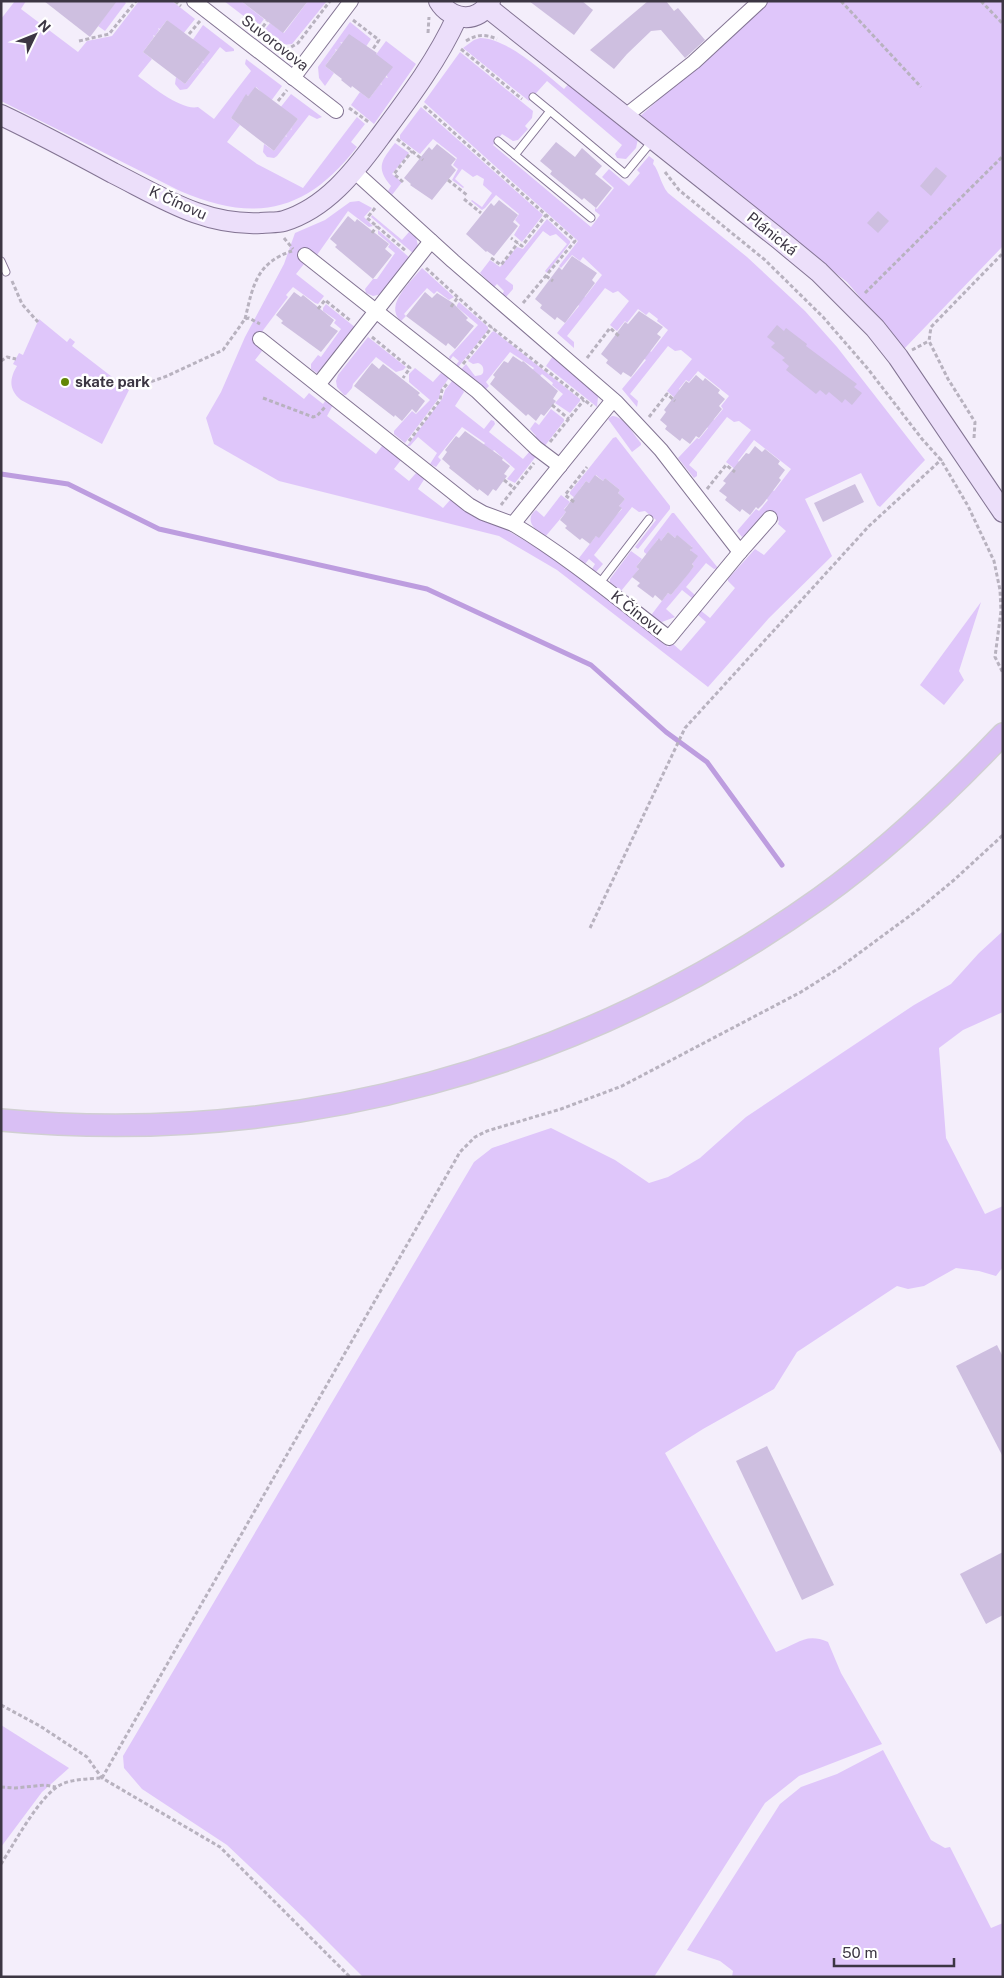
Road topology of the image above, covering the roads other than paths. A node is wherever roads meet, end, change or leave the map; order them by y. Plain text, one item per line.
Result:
1 (194, 1) edge
2 (351, 1) edge
3 (439, 1) edge
4 (760, 1) edge
5 (489, 4) edge
6 (456, 16) junction
7 (291, 83) junction
8 (533, 97) dead end
9 (339, 107) road end
10 (550, 111) junction
11 (1, 116) edge
12 (624, 117) junction
13 (653, 140) junction
14 (498, 141) dead end
15 (515, 155) junction
16 (354, 171) junction
17 (591, 218) dead end
18 (431, 241) junction
19 (300, 253) road end
20 (1, 261) edge
21 (6, 272) road end
22 (376, 312) junction
23 (261, 340) road end
24 (318, 385) junction
25 (613, 400) junction
26 (560, 466) junction
27 (1003, 512) edge
28 (770, 518) dead end
29 (650, 519) dead end
30 (513, 524) junction
31 (740, 552) junction
32 (599, 584) junction
33 (1003, 734) edge
34 (1, 1120) edge

1 - 7 street, Suvorovova
2 - 7 street
3 - 6 main road
4 - 12 street
5 - 6 main road, Plánická
5 - 12 main road, Plánická
6 - 16 main road, K Čínovu
7 - 9 street, Suvorovova
8 - 10 lane
10 - 13 lane
10 - 15 lane
11 - 16 main road, K Čínovu
12 - 13 main road, Plánická
13 - 27 main road, Plánická
14 - 15 lane
15 - 17 lane
16 - 18 street
18 - 22 street
18 - 25 street
19 - 22 street
20 - 21 lane
22 - 24 street
22 - 26 street
23 - 24 street, K Čínovu
24 - 30 street, K Čínovu
25 - 26 street
25 - 31 street
26 - 30 street
28 - 31 street, K Čínovu
29 - 32 lane
30 - 32 street, K Čínovu
31 - 32 street, K Čínovu
33 - 34 main road

